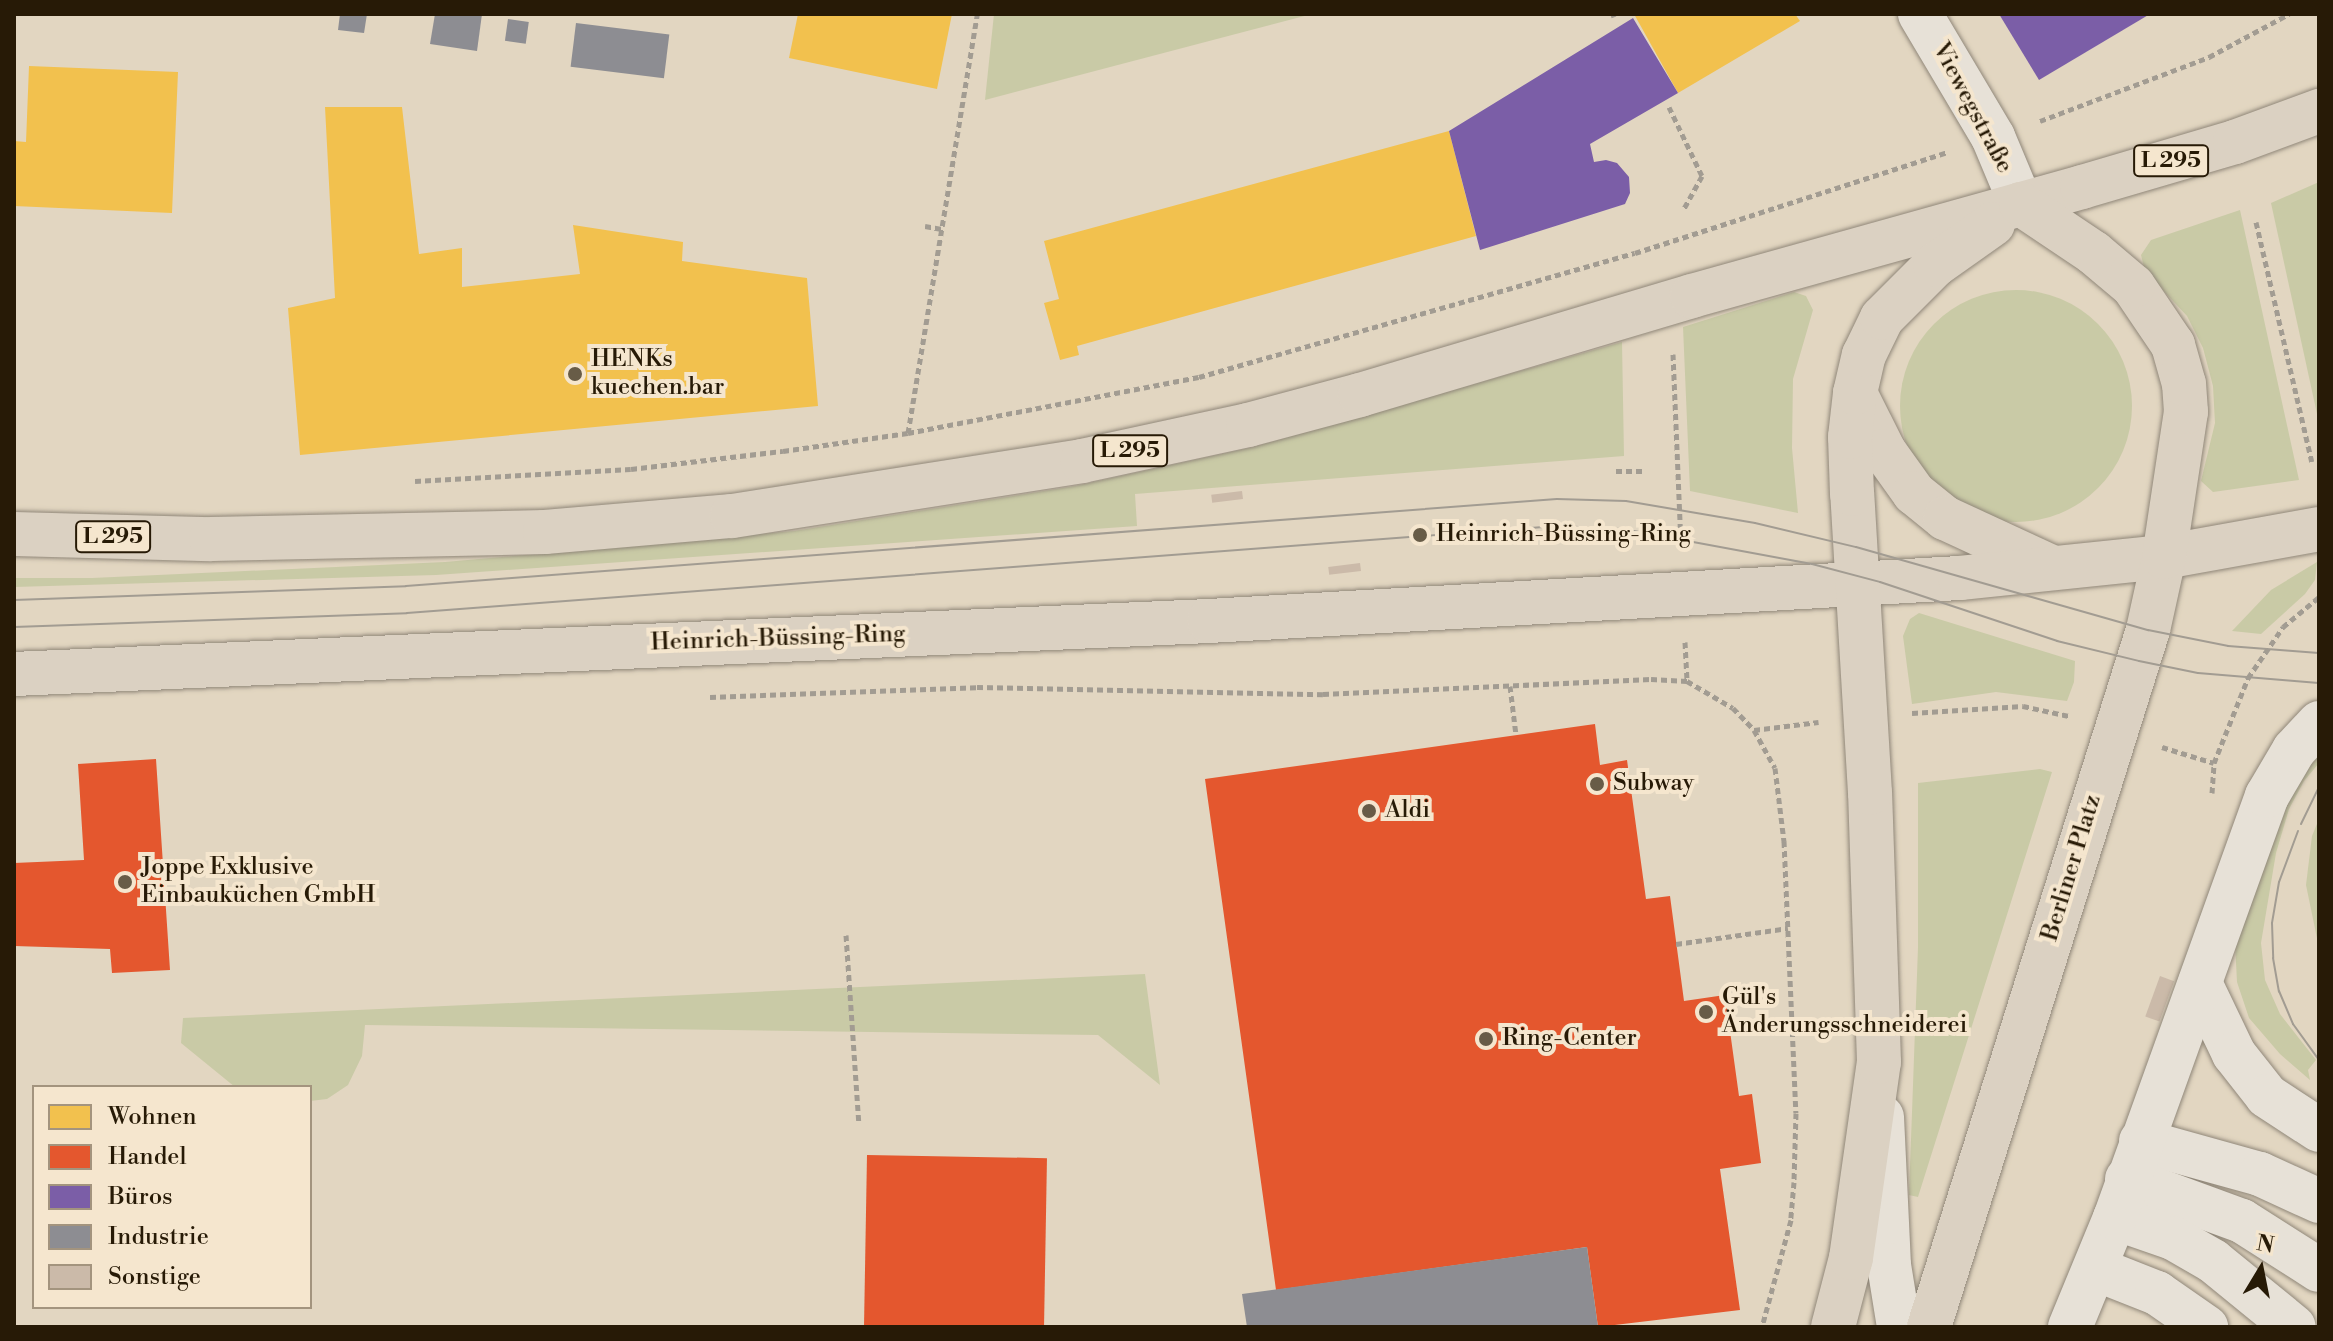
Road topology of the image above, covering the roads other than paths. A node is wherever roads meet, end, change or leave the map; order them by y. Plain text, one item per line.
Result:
1 (1920, 14) edge
2 (2319, 111) edge
3 (2021, 204) junction
4 (1855, 393) junction
5 (2319, 529) edge
6 (14, 534) edge
7 (2164, 557) junction
8 (2058, 570) junction
9 (1857, 582) junction
10 (14, 674) edge
11 (2319, 723) edge
12 (2200, 983) junction
13 (1879, 1062) junction
14 (2319, 1130) edge
15 (2128, 1179) junction
16 (2319, 1201) edge
17 (2096, 1269) junction
18 (2319, 1270) edge
19 (1833, 1327) edge
20 (1899, 1327) edge
21 (1929, 1327) edge
22 (2070, 1327) edge
23 (2206, 1327) edge
24 (2294, 1327) edge

1 - 3 street, Viewegstraße
2 - 3 main road, L 295
3 - 4 main road
3 - 6 main road, L 295
3 - 7 main road, Berliner Platz
4 - 8 main road
4 - 9 main road
5 - 7 main road
7 - 8 main road, Heinrich-Büssing-Ring
7 - 21 main road, Berliner Platz
8 - 9 main road, Heinrich-Büssing-Ring
9 - 10 main road, Heinrich-Büssing-Ring
9 - 13 main road
11 - 12 street
12 - 14 street
12 - 15 street
13 - 19 main road
13 - 20 street
15 - 16 street
15 - 17 street
15 - 18 street
15 - 24 street
17 - 22 street
17 - 23 street

